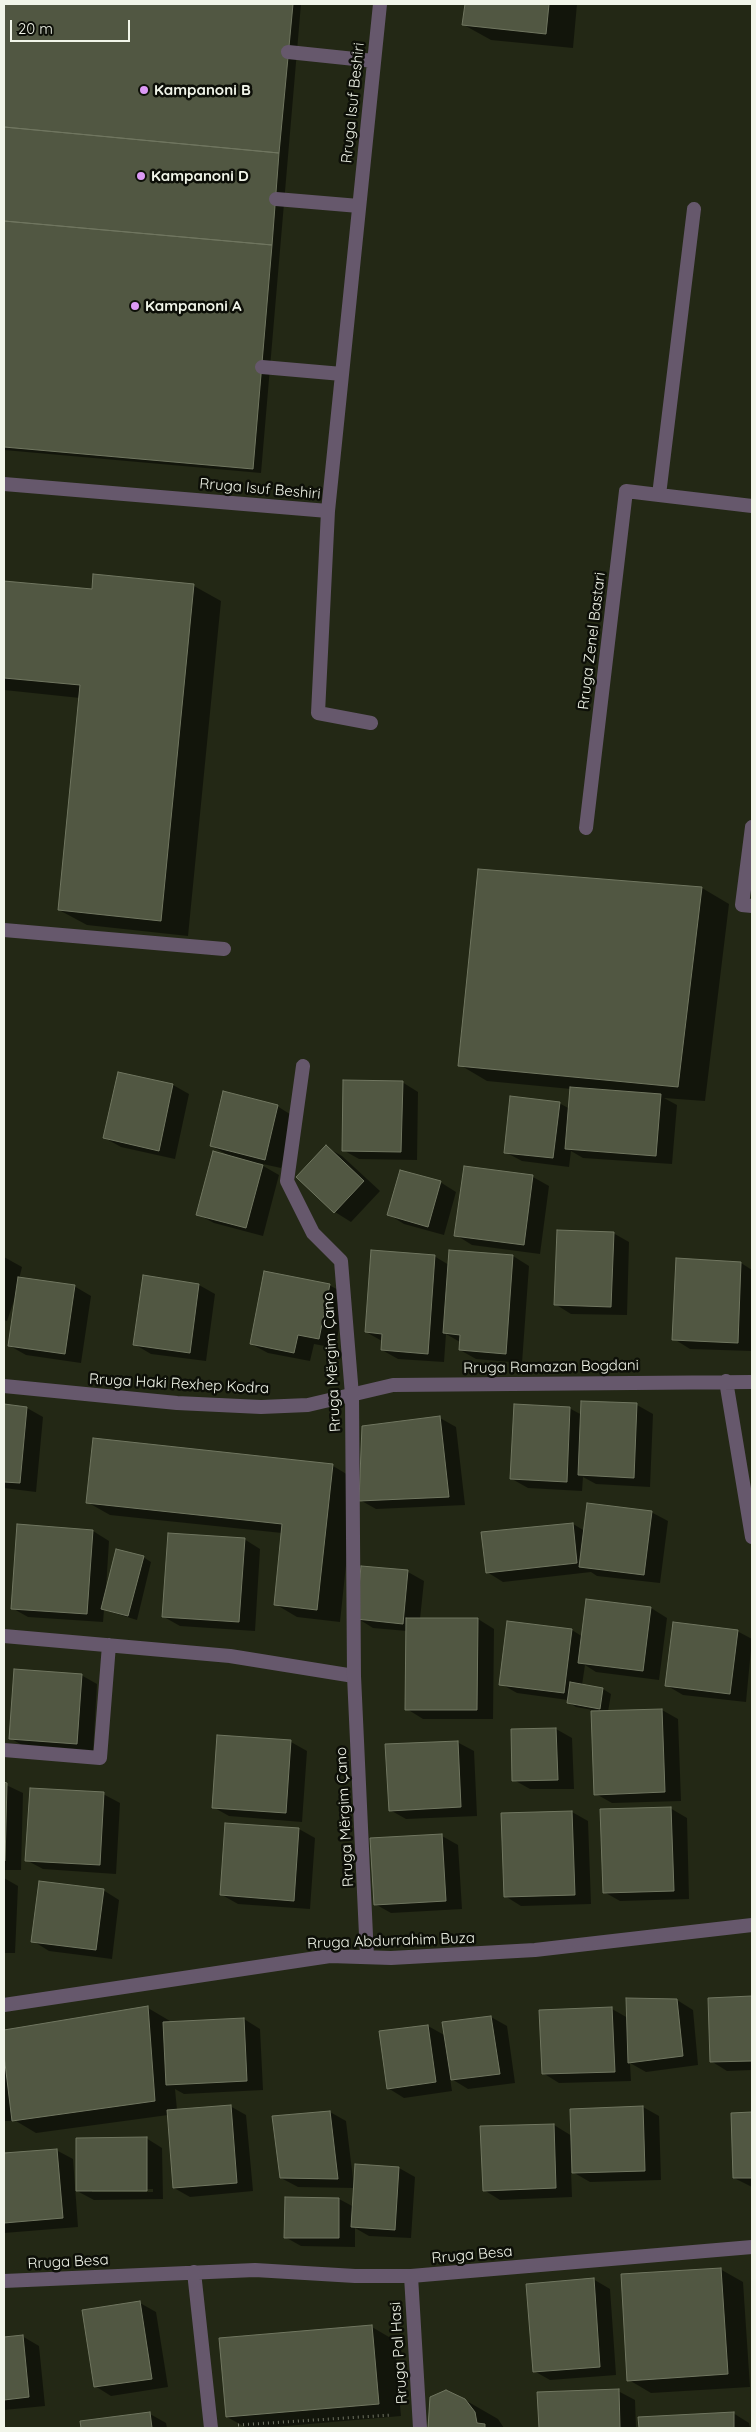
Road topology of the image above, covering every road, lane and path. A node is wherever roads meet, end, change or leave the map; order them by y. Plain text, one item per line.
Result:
1 (380, 4) edge
2 (288, 52) dead end
3 (374, 61) junction
4 (276, 199) dead end
5 (360, 206) junction
6 (694, 208) dead end
7 (262, 367) dead end
8 (342, 374) junction
9 (4, 484) edge
10 (658, 495) junction
11 (752, 506) edge
12 (328, 511) junction
13 (371, 723) dead end
14 (752, 827) edge
15 (586, 828) dead end
16 (752, 906) edge
17 (4, 930) edge
18 (224, 949) dead end
19 (303, 1066) dead end
20 (726, 1381) junction
21 (752, 1382) edge
22 (4, 1386) edge
23 (352, 1395) junction
24 (752, 1537) edge
25 (4, 1636) edge
26 (108, 1645) junction
27 (354, 1676) junction
28 (4, 1750) edge
29 (752, 1925) edge
30 (367, 1957) junction
31 (4, 2005) edge
32 (752, 2247) edge
33 (194, 2272) junction
34 (411, 2276) junction
35 (4, 2281) edge
36 (419, 2413) junction
37 (237, 2425) dead end
38 (211, 2428) edge
39 (420, 2428) edge

1 - 3 street, Rruga Isuf Beshiri
2 - 3 street
3 - 5 street, Rruga Isuf Beshiri
4 - 5 street
5 - 8 street, Rruga Isuf Beshiri
6 - 10 street
7 - 8 street
8 - 12 street, Rruga Isuf Beshiri
9 - 12 street, Rruga Isuf Beshiri
10 - 11 street, Rruga Zenel Bastari
10 - 15 street, Rruga Zenel Bastari
12 - 13 street
14 - 16 street
17 - 18 street
19 - 23 street, Rruga Mërgim Çano
20 - 21 street, Rruga Ramazan Bogdani
20 - 23 street, Rruga Ramazan Bogdani
20 - 24 street
22 - 23 street, Rruga Haki Rexhep Kodra
23 - 27 street, Rruga Mërgim Çano
25 - 26 street
26 - 27 street
26 - 28 street
27 - 30 street, Rruga Mërgim Çano
29 - 30 street, Rruga Abdurrahim Buza
30 - 31 street, Rruga Abdurrahim Buza
32 - 34 street, Rruga Besa
33 - 34 street, Rruga Besa
33 - 35 street, Rruga Besa
33 - 38 street
34 - 36 street, Rruga Pal Hasi
36 - 37 path
36 - 39 street, Rruga Pal Hasi

